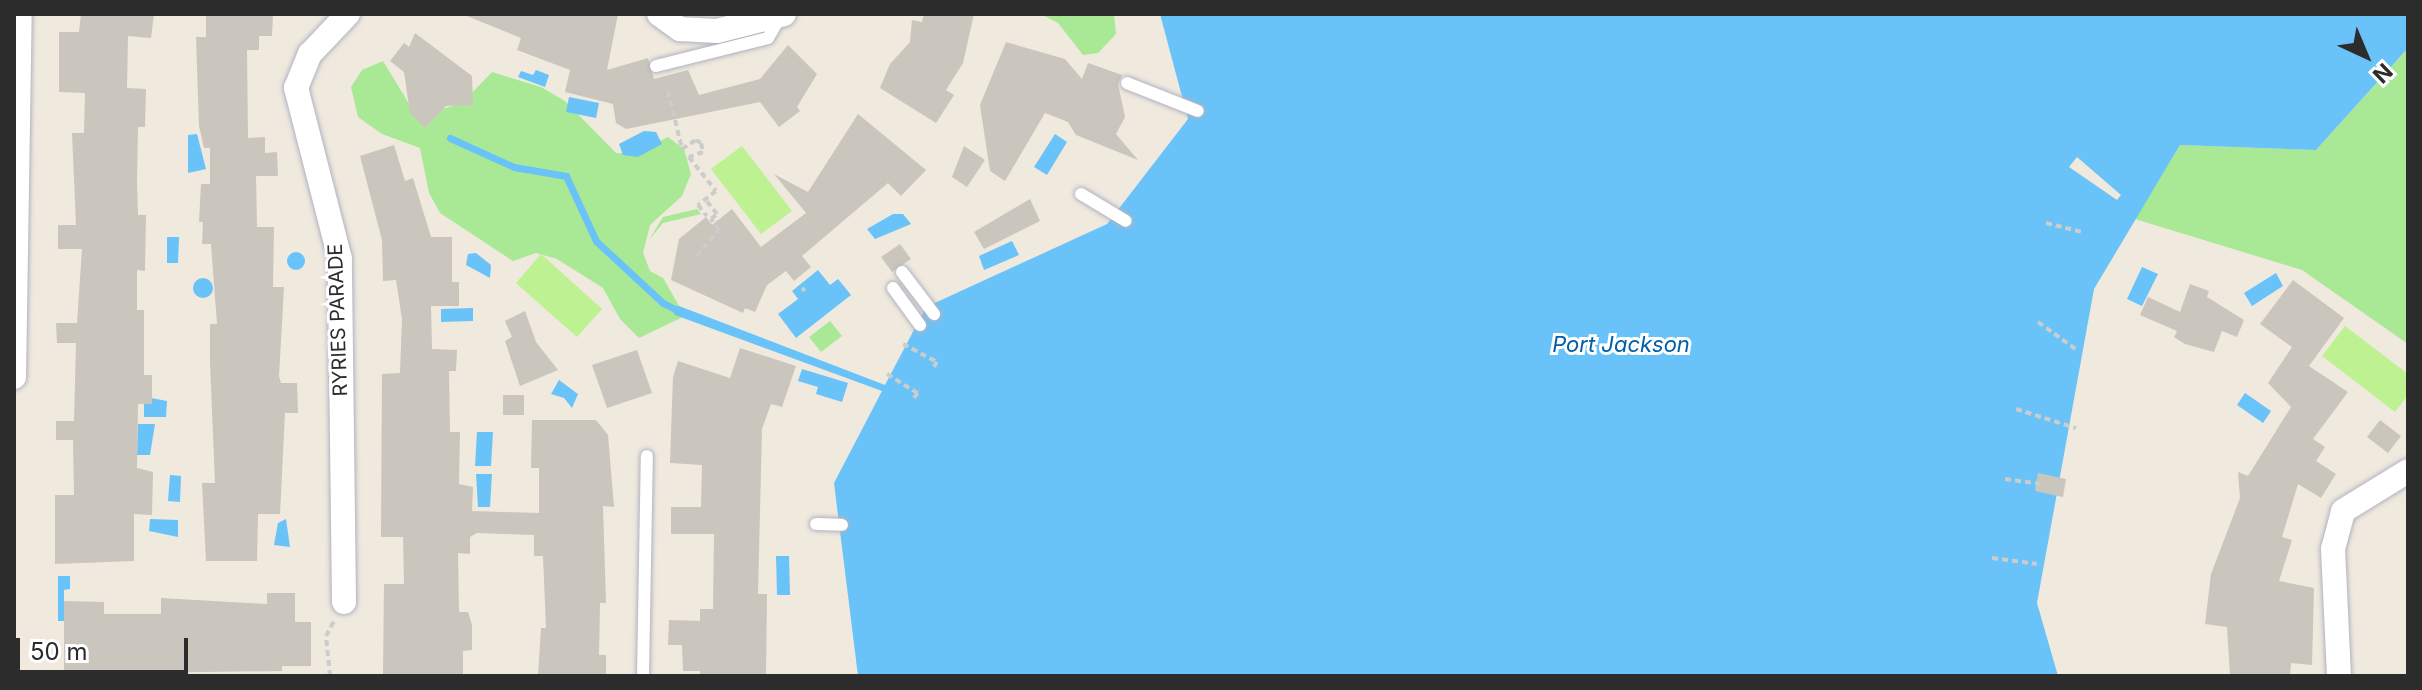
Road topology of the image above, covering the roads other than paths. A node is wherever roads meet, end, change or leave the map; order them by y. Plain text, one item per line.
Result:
1 (20, 14) edge
2 (348, 14) edge
3 (659, 14) edge
4 (782, 16) edge
5 (656, 66) dead end
6 (1127, 83) dead end
7 (1198, 111) dead end
8 (1081, 194) dead end
9 (1126, 221) dead end
10 (902, 272) dead end
11 (893, 288) dead end
12 (934, 314) dead end
13 (920, 325) dead end
14 (14, 377) edge
15 (647, 456) dead end
16 (2408, 471) edge
17 (816, 524) dead end
18 (842, 525) dead end
19 (344, 602) road end
20 (643, 676) edge
21 (2339, 676) edge

1 - 14 street
2 - 19 street, RYRIES PARADE
3 - 4 street
4 - 5 lane
6 - 7 lane
8 - 9 lane
10 - 12 lane
11 - 13 lane
15 - 20 lane
16 - 21 street
17 - 18 lane

